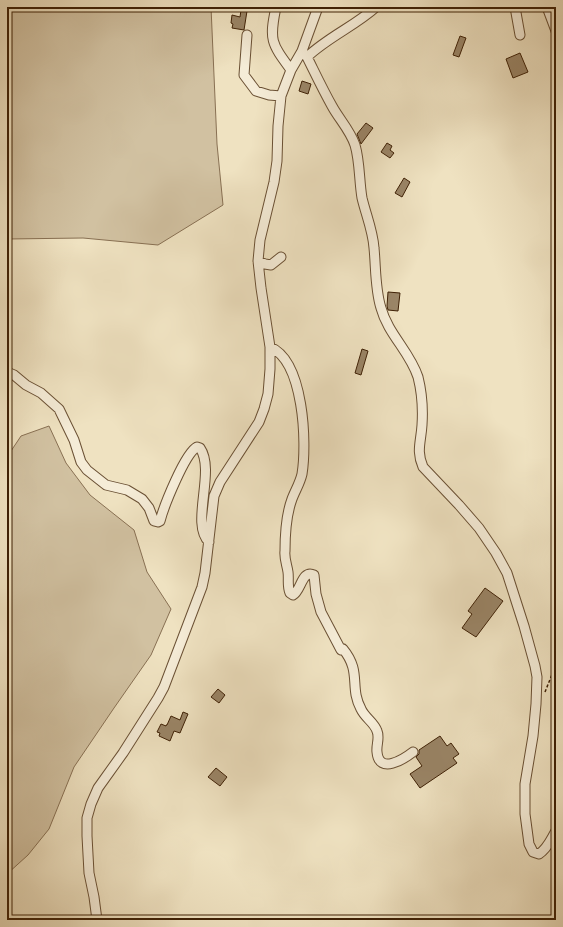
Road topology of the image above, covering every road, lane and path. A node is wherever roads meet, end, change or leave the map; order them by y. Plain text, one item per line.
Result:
1 (276, 7) edge
2 (318, 7) edge
3 (376, 7) edge
4 (515, 7) edge
5 (547, 7) edge
6 (556, 31) edge
7 (247, 35) dead end
8 (520, 35) dead end
9 (305, 54) junction
10 (291, 70) junction
11 (281, 96) junction
12 (281, 257) dead end
13 (258, 261) junction
14 (270, 347) junction
15 (7, 372) edge
16 (209, 542) junction
17 (556, 599) edge
18 (536, 704) junction
19 (413, 752) dead end
20 (556, 831) edge
21 (97, 920) edge

1 - 10 street
2 - 9 street
3 - 9 street
4 - 8 street
5 - 6 street
7 - 11 street
9 - 10 street
9 - 18 street
10 - 11 street
11 - 13 street
12 - 13 street
13 - 14 street
14 - 16 street
14 - 19 street
15 - 16 street
16 - 21 street
17 - 18 path
18 - 20 street

